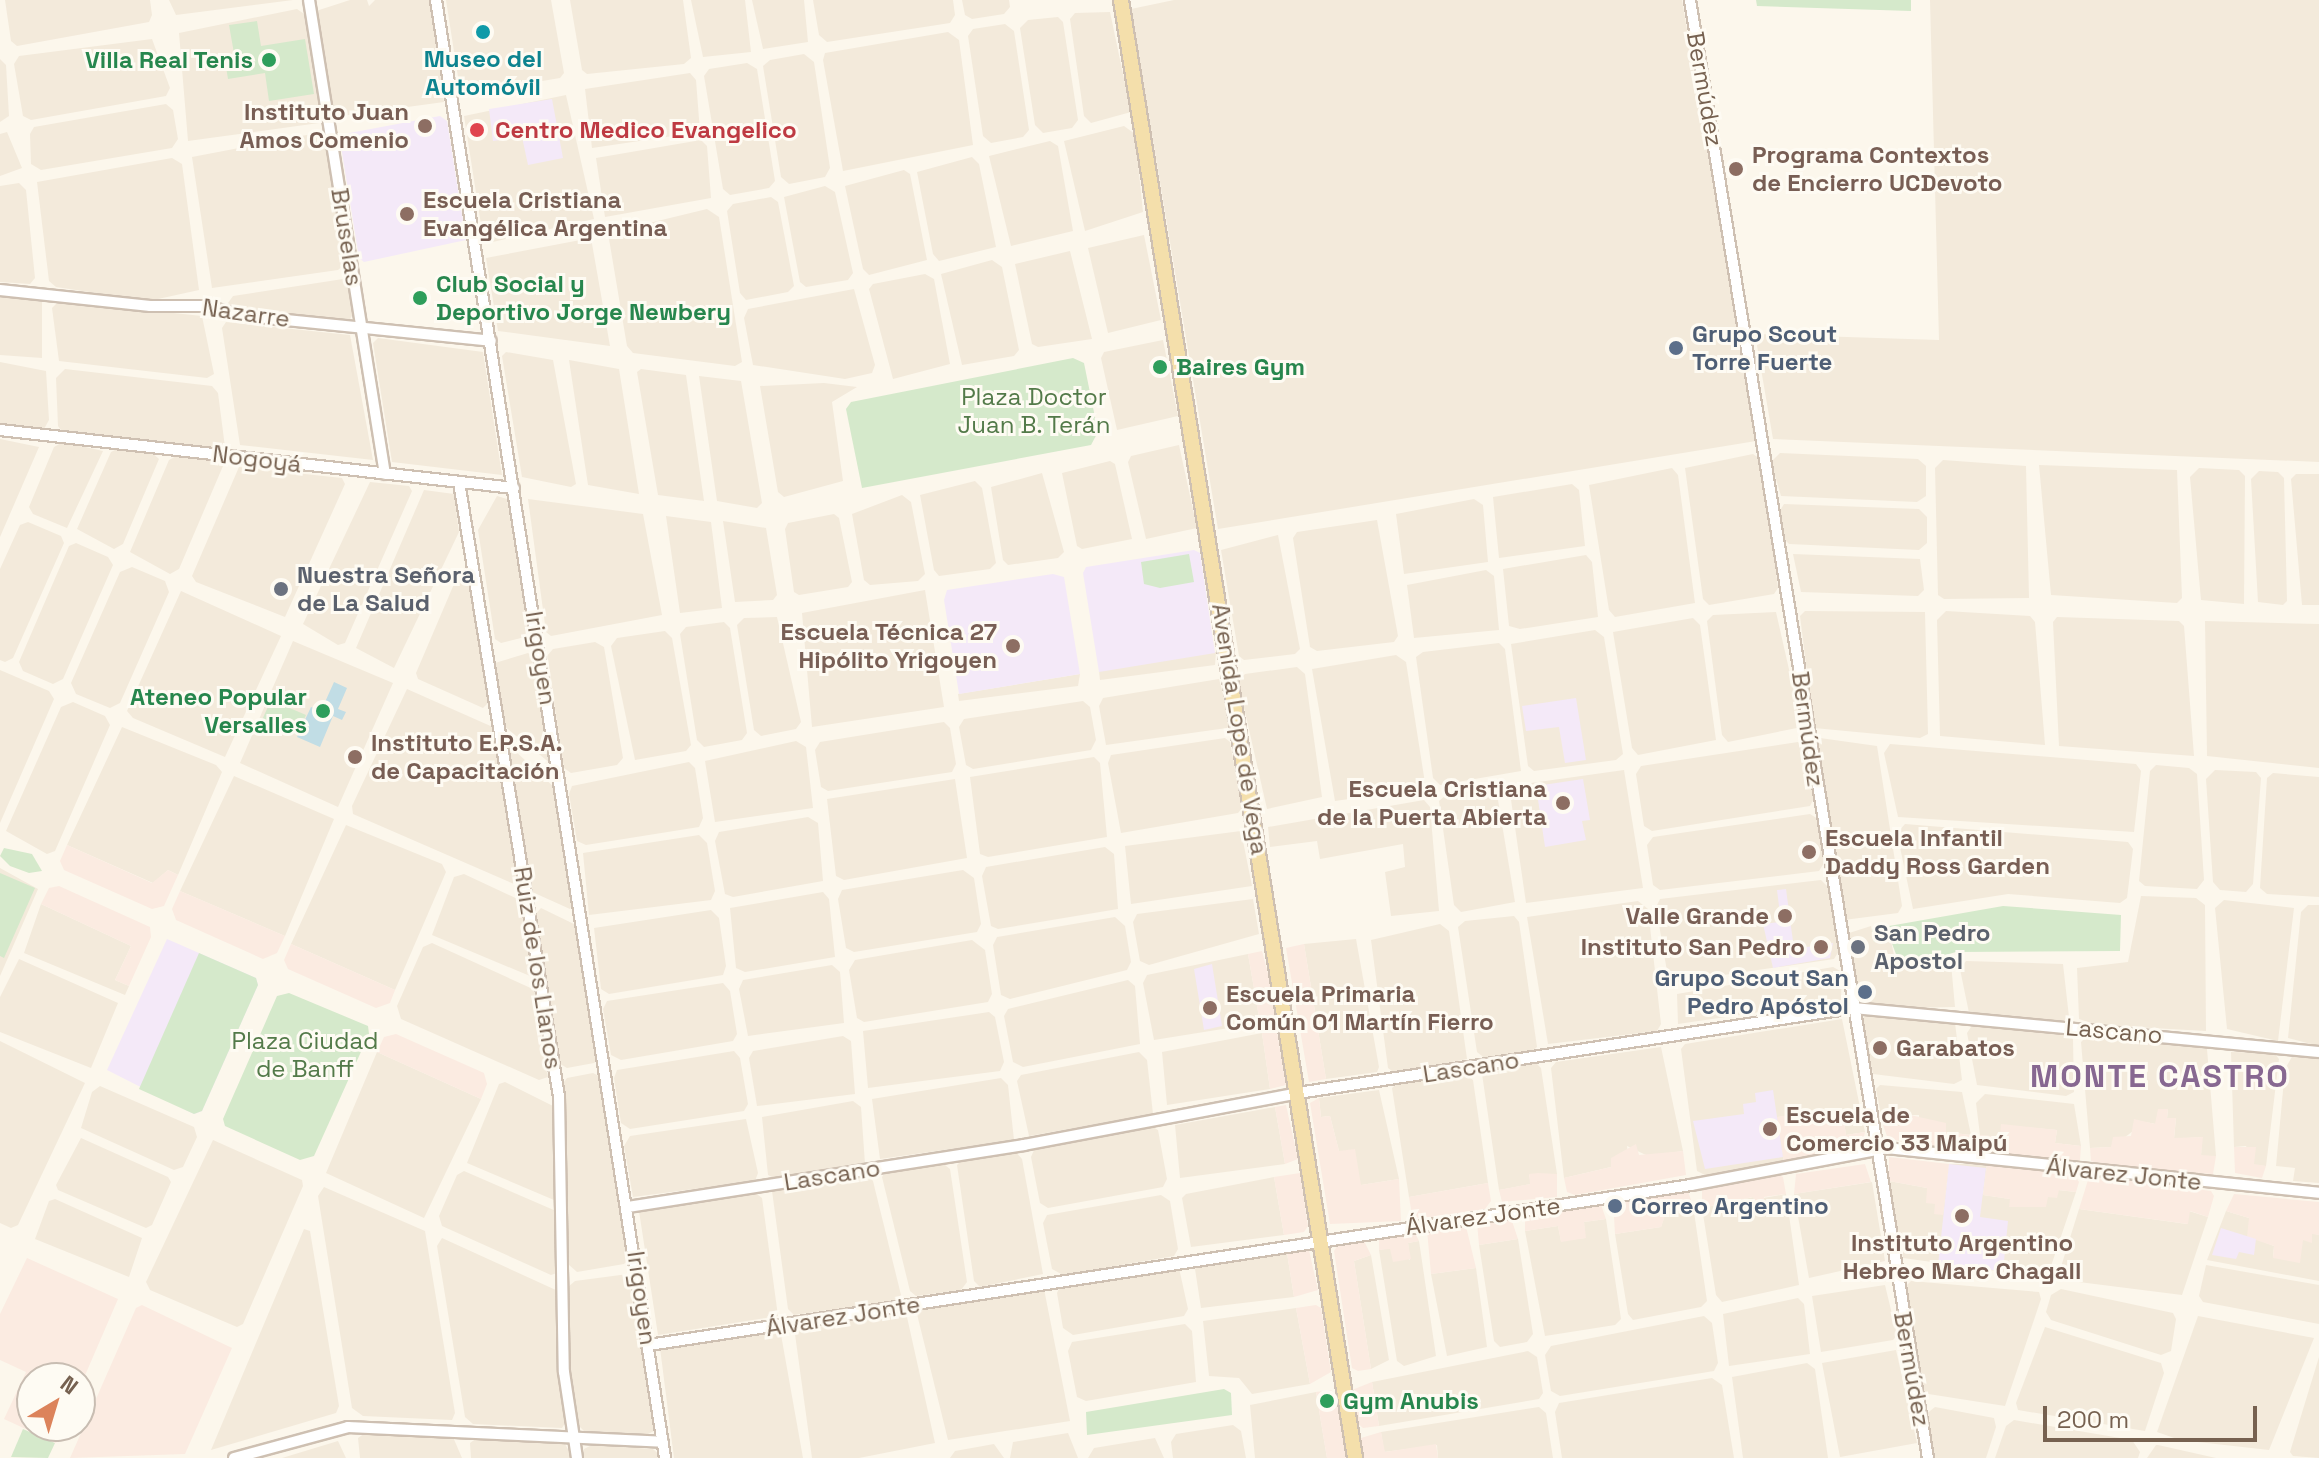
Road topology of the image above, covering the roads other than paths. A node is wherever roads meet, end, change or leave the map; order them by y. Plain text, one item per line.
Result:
1 (309, 0) edge
2 (436, 0) edge
3 (1121, 0) edge
4 (1690, 0) edge
5 (0, 290) edge
6 (361, 327) junction
7 (491, 341) junction
8 (0, 430) edge
9 (385, 474) junction
10 (459, 482) junction
11 (514, 488) junction
12 (1853, 1008) junction
13 (2319, 1052) edge
14 (1298, 1093) junction
15 (1877, 1151) junction
16 (2319, 1193) edge
17 (628, 1207) junction
18 (1320, 1239) junction
19 (649, 1345) junction
20 (574, 1440) junction
21 (663, 1442) junction
22 (234, 1458) edge
23 (577, 1458) edge
24 (665, 1458) edge
25 (1355, 1458) edge
26 (1928, 1458) edge

1 - 6 street, Bruselas
2 - 7 street, Irigoyen
3 - 14 main road, Avenida Lope de Vega
4 - 12 street, Bermúdez
5 - 6 street, Nazarre
6 - 7 street, Nazarre
6 - 9 street, Bruselas
7 - 11 street, Irigoyen
8 - 9 street, Nogoyá
9 - 10 street, Nogoyá
10 - 11 street, Nogoyá
10 - 20 street, Ruiz de los Llanos
11 - 17 street, Irigoyen
12 - 13 street, Lascano
12 - 14 street, Lascano
12 - 15 street, Bermúdez
14 - 17 street, Lascano
14 - 18 main road, Avenida Lope de Vega
15 - 16 street, Álvarez Jonte
15 - 18 street, Álvarez Jonte
15 - 26 street, Bermúdez
17 - 19 street, Irigoyen
18 - 19 street, Álvarez Jonte
18 - 25 main road, Avenida Lope de Vega
19 - 21 street, Irigoyen
20 - 21 street
20 - 22 street
20 - 23 street, Ruiz de los Llanos
21 - 24 street, Irigoyen

